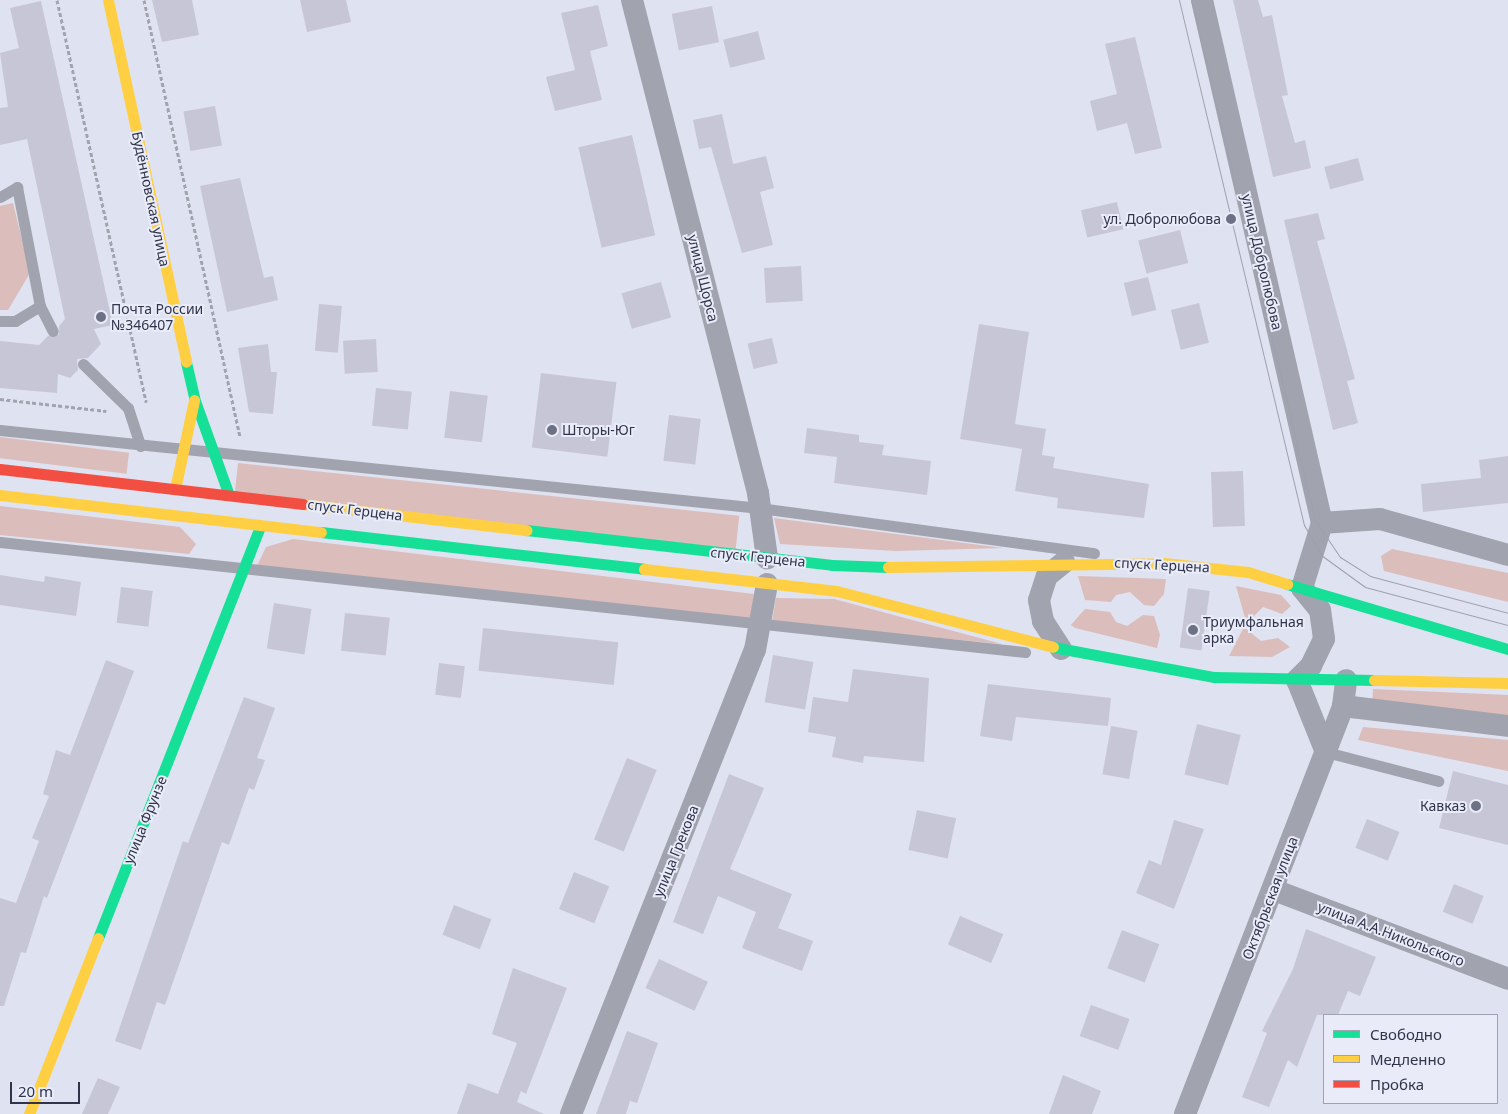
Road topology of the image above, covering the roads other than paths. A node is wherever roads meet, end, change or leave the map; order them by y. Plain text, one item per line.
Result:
1 (108, 0) edge
2 (632, 0) edge
3 (1202, 0) edge
4 (0, 197) edge
5 (40, 306) junction
6 (0, 321) edge
7 (53, 331) dead end
8 (83, 364) dead end
9 (194, 398) junction
10 (0, 430) edge
11 (140, 446) junction
12 (184, 452) junction
13 (214, 455) junction
14 (0, 469) edge
15 (175, 489) junction
16 (0, 495) edge
17 (229, 495) junction
18 (760, 508) junction
19 (1322, 523) junction
20 (260, 526) junction
21 (0, 542) edge
22 (1508, 555) edge
23 (767, 558) junction
24 (1064, 562) junction
25 (1164, 563) junction
26 (244, 569) junction
27 (767, 584) junction
28 (1302, 588) junction
29 (760, 624) junction
30 (1062, 649) junction
31 (1508, 649) edge
32 (1140, 664) junction
33 (1297, 680) junction
34 (1346, 680) junction
35 (1508, 683) edge
36 (1343, 706) junction
37 (1508, 726) edge
38 (1326, 752) junction
39 (1438, 781) dead end
40 (1274, 890) junction
41 (1508, 979) edge
42 (29, 1114) edge
43 (572, 1114) edge
44 (1185, 1114) edge

1 - 9 main road, Будённовская улица
2 - 18 street, улица Щорса
3 - 19 street, улица Добролюбова
4 - 5 lane
5 - 6 lane
5 - 7 lane
8 - 11 lane
9 - 12 main road, Будённовская улица
9 - 13 main road, Будённовская улица
10 - 11 lane
11 - 12 lane
12 - 13 lane
12 - 15 main road, Будённовская улица
13 - 17 main road, Будённовская улица
13 - 18 lane
14 - 15 main road, спуск Герцена
15 - 17 main road, спуск Герцена
16 - 20 main road, спуск Герцена
17 - 23 main road, спуск Герцена
18 - 23 street, улица Щорса
18 - 25 lane
19 - 22 street
19 - 28 street
20 - 26 main road, улица Фрунзе
20 - 27 main road, спуск Герцена
21 - 26 lane
23 - 24 main road, спуск Герцена
24 - 25 main road, спуск Герцена
24 - 30 street
25 - 28 main road, спуск Герцена
26 - 29 lane
26 - 42 main road, улица Фрунзе
27 - 29 street, улица Грекова
27 - 30 main road, спуск Герцена
28 - 31 main road, спуск Герцена
28 - 33 street
29 - 32 lane
29 - 43 street, улица Грекова
30 - 32 main road, спуск Герцена
32 - 33 main road, спуск Герцена
33 - 34 main road, спуск Герцена
33 - 38 street
34 - 35 main road, спуск Герцена
34 - 36 street, Октябрьская улица
36 - 37 street
36 - 38 street, Октябрьская улица
38 - 39 lane
38 - 40 street, Октябрьская улица
40 - 41 street, улица А.А.Никольского
40 - 44 street, Октябрьская улица

